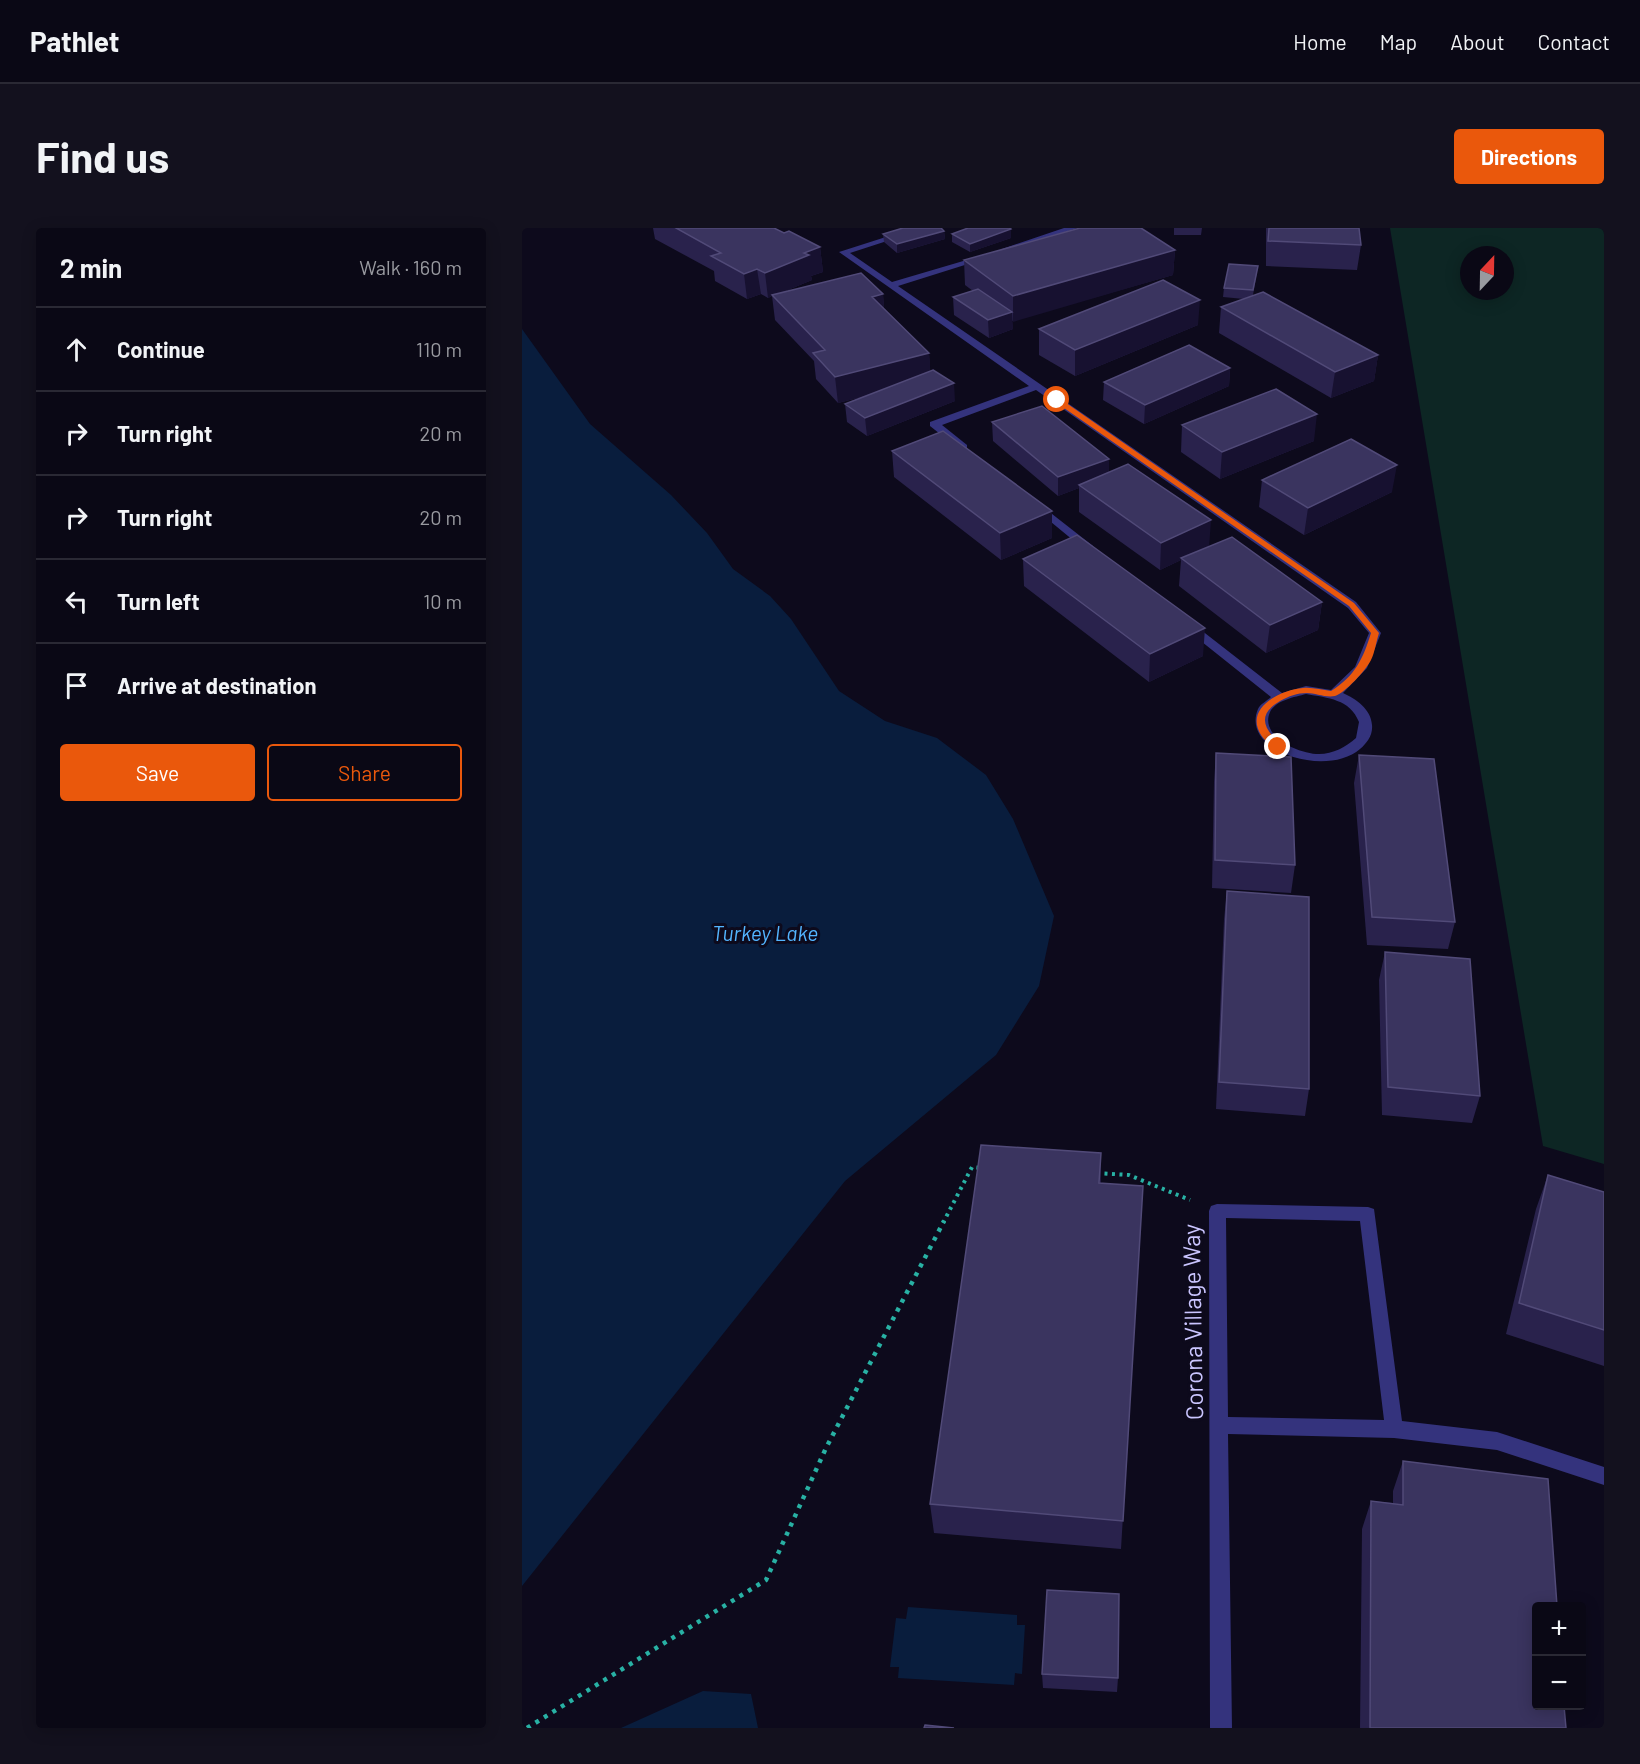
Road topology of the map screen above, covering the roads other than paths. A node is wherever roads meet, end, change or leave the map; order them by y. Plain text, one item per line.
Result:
1 (922, 228) edge
2 (1073, 228) edge
3 (892, 285) junction
4 (1038, 386) junction
5 (972, 454) edge
6 (1028, 499) edge
7 (1103, 559) edge
8 (1178, 618) edge
9 (1333, 694) junction
10 (1279, 697) junction
11 (1219, 1425) junction
12 (1394, 1429) junction
13 (1604, 1476) edge
14 (1221, 1728) edge

1 - 3 lane
2 - 3 lane
3 - 4 lane
4 - 5 lane
4 - 9 lane
6 - 7 lane
8 - 10 lane
9 - 10 lane
9 - 10 lane
11 - 12 lane
11 - 12 lane, Corona Village Way
11 - 14 lane, Corona Village Way
12 - 13 lane

